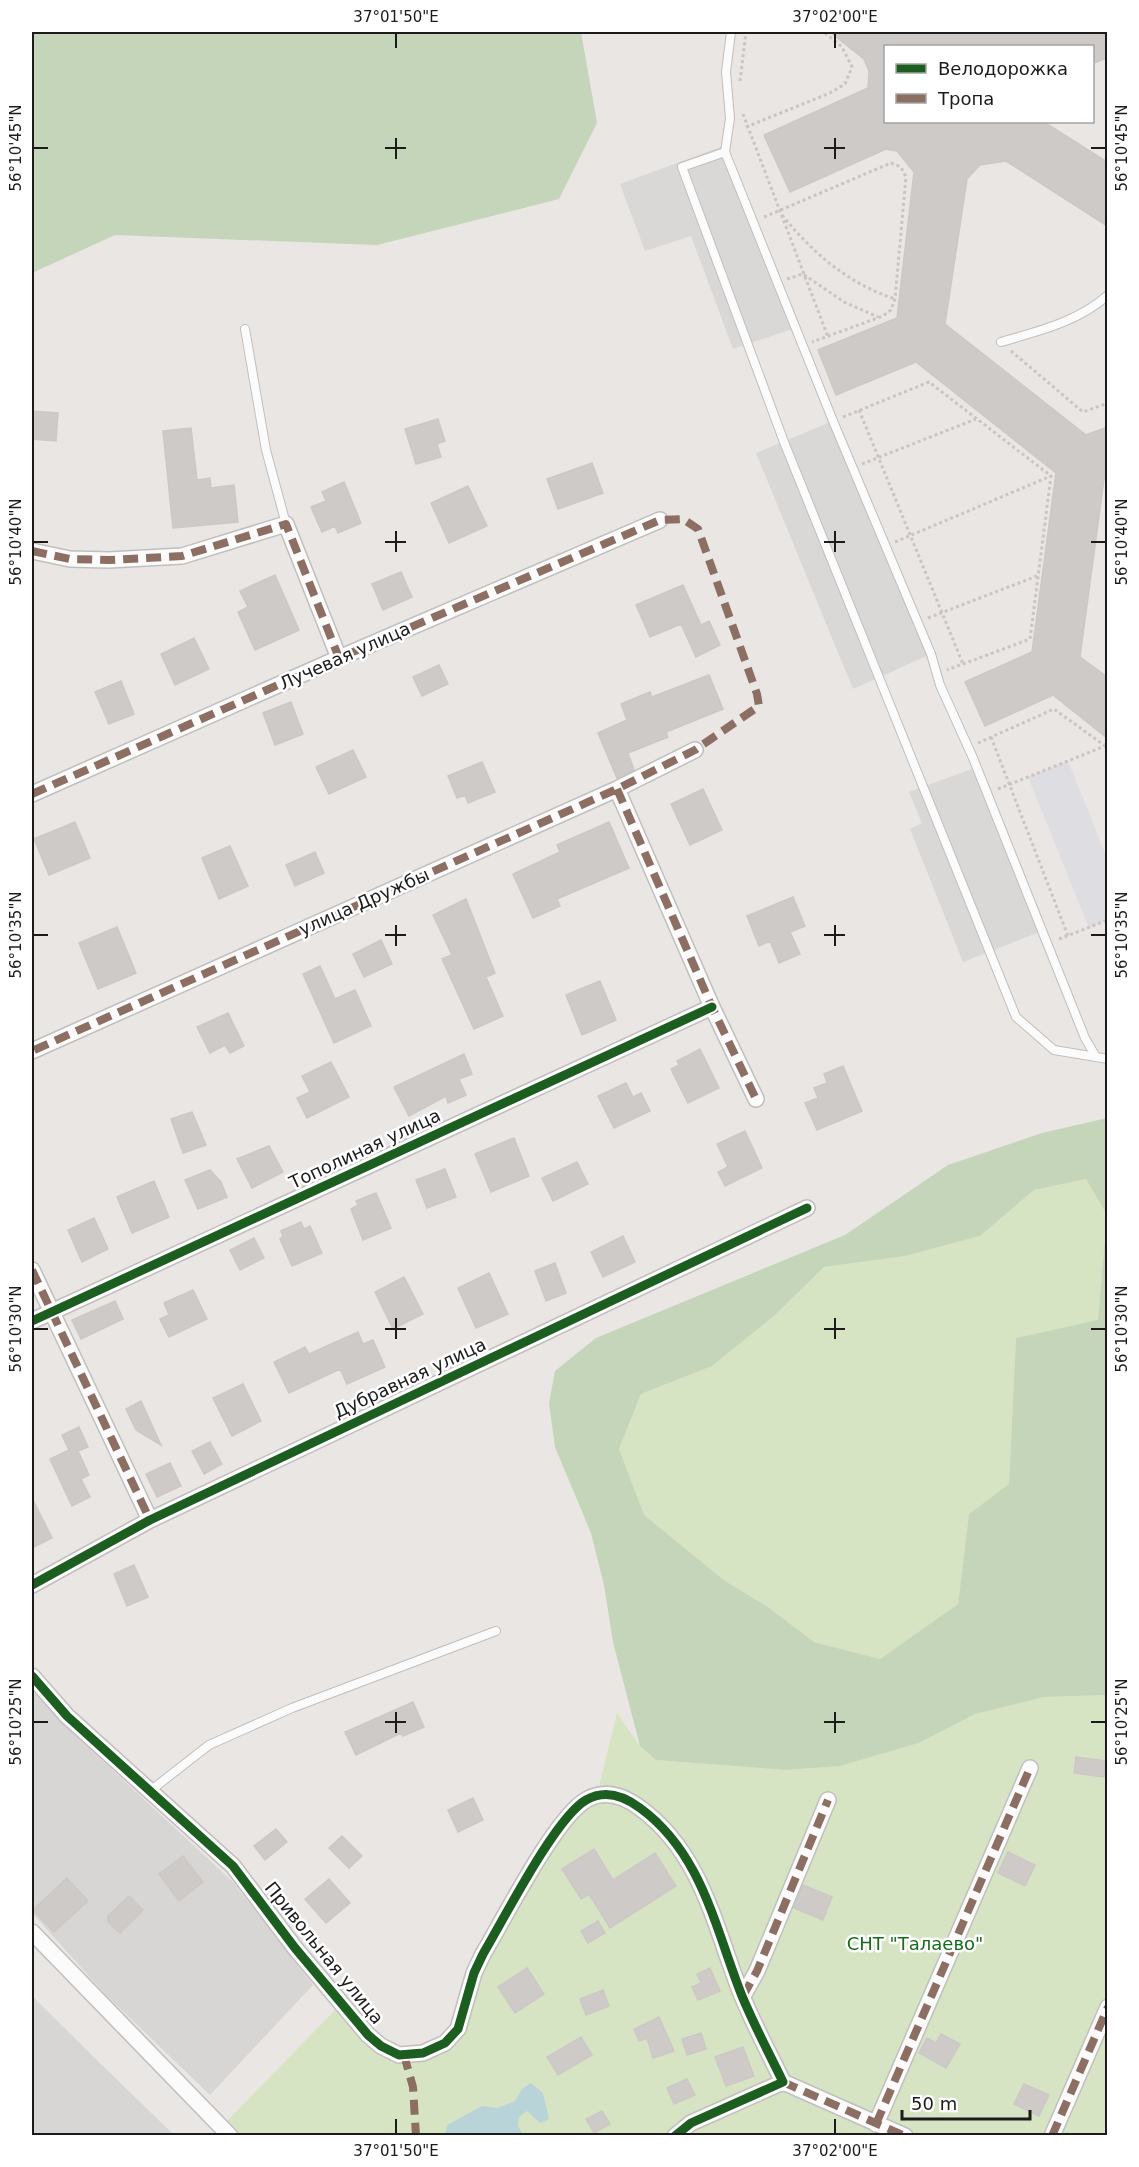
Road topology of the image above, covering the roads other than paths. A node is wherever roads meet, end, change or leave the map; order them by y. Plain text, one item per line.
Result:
1 (731, 32) edge
2 (725, 152) junction
3 (1107, 296) edge
4 (245, 329) dead end
5 (1000, 342) road end
6 (660, 520) dead end
7 (286, 524) junction
8 (32, 551) edge
9 (339, 658) junction
10 (695, 750) dead end
11 (617, 789) junction
12 (32, 794) edge
13 (712, 1007) junction
14 (32, 1051) edge
15 (1096, 1057) junction
16 (1107, 1059) edge
17 (756, 1099) dead end
18 (807, 1208) dead end
19 (32, 1270) edge
20 (51, 1311) junction
21 (32, 1321) edge
22 (150, 1520) junction
23 (32, 1585) edge
24 (496, 1631) dead end
25 (32, 1676) edge
26 (1030, 1768) dead end
27 (149, 1792) junction
28 (828, 1800) dead end
29 (32, 1932) edge
30 (743, 1996) junction
31 (1107, 2007) edge
32 (783, 2082) junction
33 (876, 2124) junction
34 (230, 2136) edge
35 (675, 2136) edge
36 (905, 2136) edge
37 (1052, 2136) edge

1 - 2 lane
2 - 15 lane
2 - 15 lane
3 - 5 lane
4 - 7 lane
6 - 9 street, Лучевая улица
7 - 8 street
7 - 9 street
9 - 12 street, Лучевая улица
10 - 11 street, улица Дружбы
11 - 13 street
11 - 14 street, улица Дружбы
13 - 17 street
13 - 20 street, Тополиная улица
15 - 16 lane
18 - 22 street, Дубравная улица
19 - 20 street
20 - 21 street, Тополиная улица
20 - 22 street
22 - 23 street, Дубравная улица
24 - 27 lane
25 - 27 street, Привольная улица
26 - 33 street
27 - 30 street, Привольная улица
28 - 30 street
29 - 34 street
30 - 32 street
31 - 37 street
32 - 33 street
32 - 35 street
33 - 36 street

